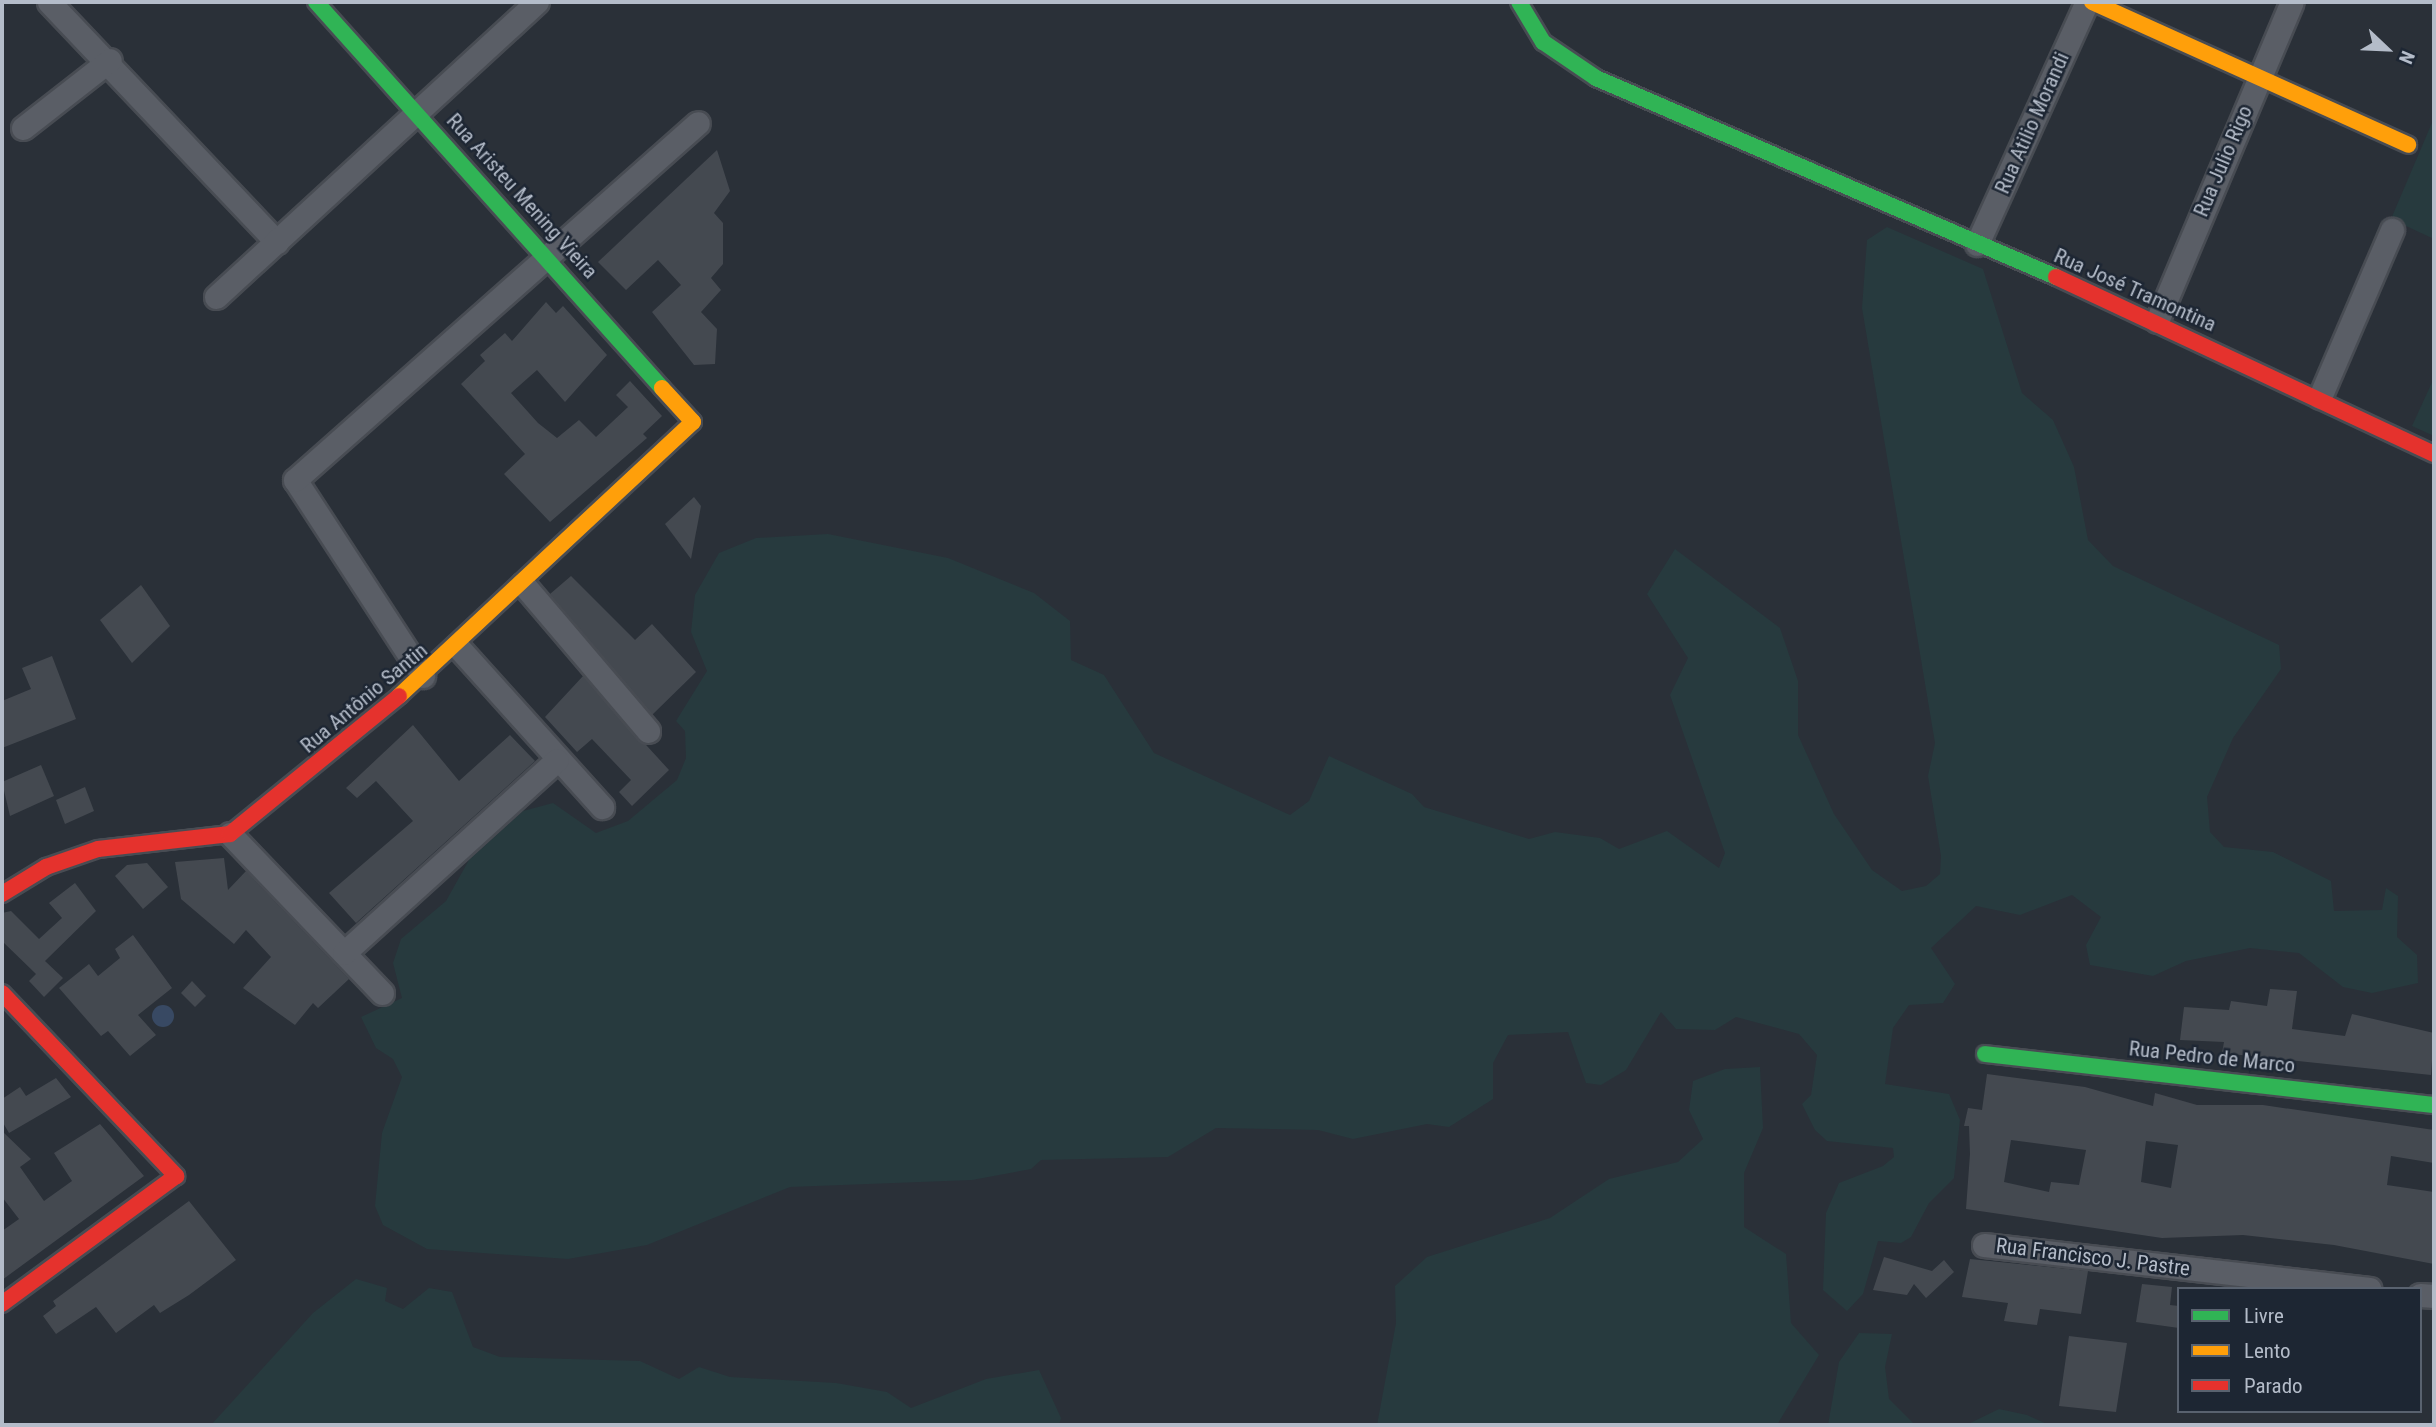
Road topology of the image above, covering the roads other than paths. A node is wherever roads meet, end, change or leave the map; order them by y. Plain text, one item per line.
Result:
1 (49, 2) edge
2 (316, 2) edge
3 (537, 2) edge
4 (1519, 2) edge
5 (2090, 2) edge
6 (2292, 2) edge
7 (110, 61) junction
8 (2259, 76) junction
9 (421, 114) junction
10 (698, 123) dead end
11 (23, 128) dead end
12 (2409, 145) dead end
13 (2392, 230) dead end
14 (277, 242) junction
15 (1977, 244) junction
16 (551, 260) junction
17 (216, 297) dead end
18 (2157, 321) junction
19 (2320, 397) junction
20 (693, 422) joint
21 (2434, 454) edge
22 (523, 584) junction
23 (457, 646) junction
24 (423, 676) junction
25 (648, 732) dead end
26 (557, 760) junction
27 (602, 807) dead end
28 (230, 834) junction
29 (2, 894) edge
30 (344, 954) junction
31 (2, 993) edge
32 (382, 993) dead end
33 (1985, 1054) dead end
34 (2434, 1105) edge
35 (1984, 1245) dead end
36 (2352, 1287) edge
37 (2, 1304) edge

1 - 7 street
2 - 9 street, Rua Aristeu Mening Vieira
3 - 9 street
4 - 15 street, Rua José Tramontina
5 - 8 street
5 - 15 street, Rua Atilio Morandi
6 - 8 street, Rua Julio Rigo
7 - 11 street
7 - 14 street
8 - 12 street
8 - 18 street, Rua Julio Rigo
9 - 14 street
9 - 16 street, Rua Aristeu Mening Vieira
10 - 16 street
13 - 19 street
14 - 17 street
15 - 18 street, Rua José Tramontina
16 - 20 street, Rua Aristeu Mening Vieira
16 - 24 street
18 - 19 street, Rua José Tramontina
19 - 21 street, Rua José Tramontina
20 - 22 street, Rua Antônio Santin
22 - 23 street, Rua Antônio Santin
22 - 25 street
23 - 24 street, Rua Antônio Santin
23 - 26 street
24 - 28 street, Rua Antônio Santin
26 - 27 street
26 - 30 street
28 - 29 street
28 - 30 street
30 - 32 street
31 - 37 street
33 - 34 street, Rua Pedro de Marco
35 - 36 street, Rua Francisco J. Pastre

